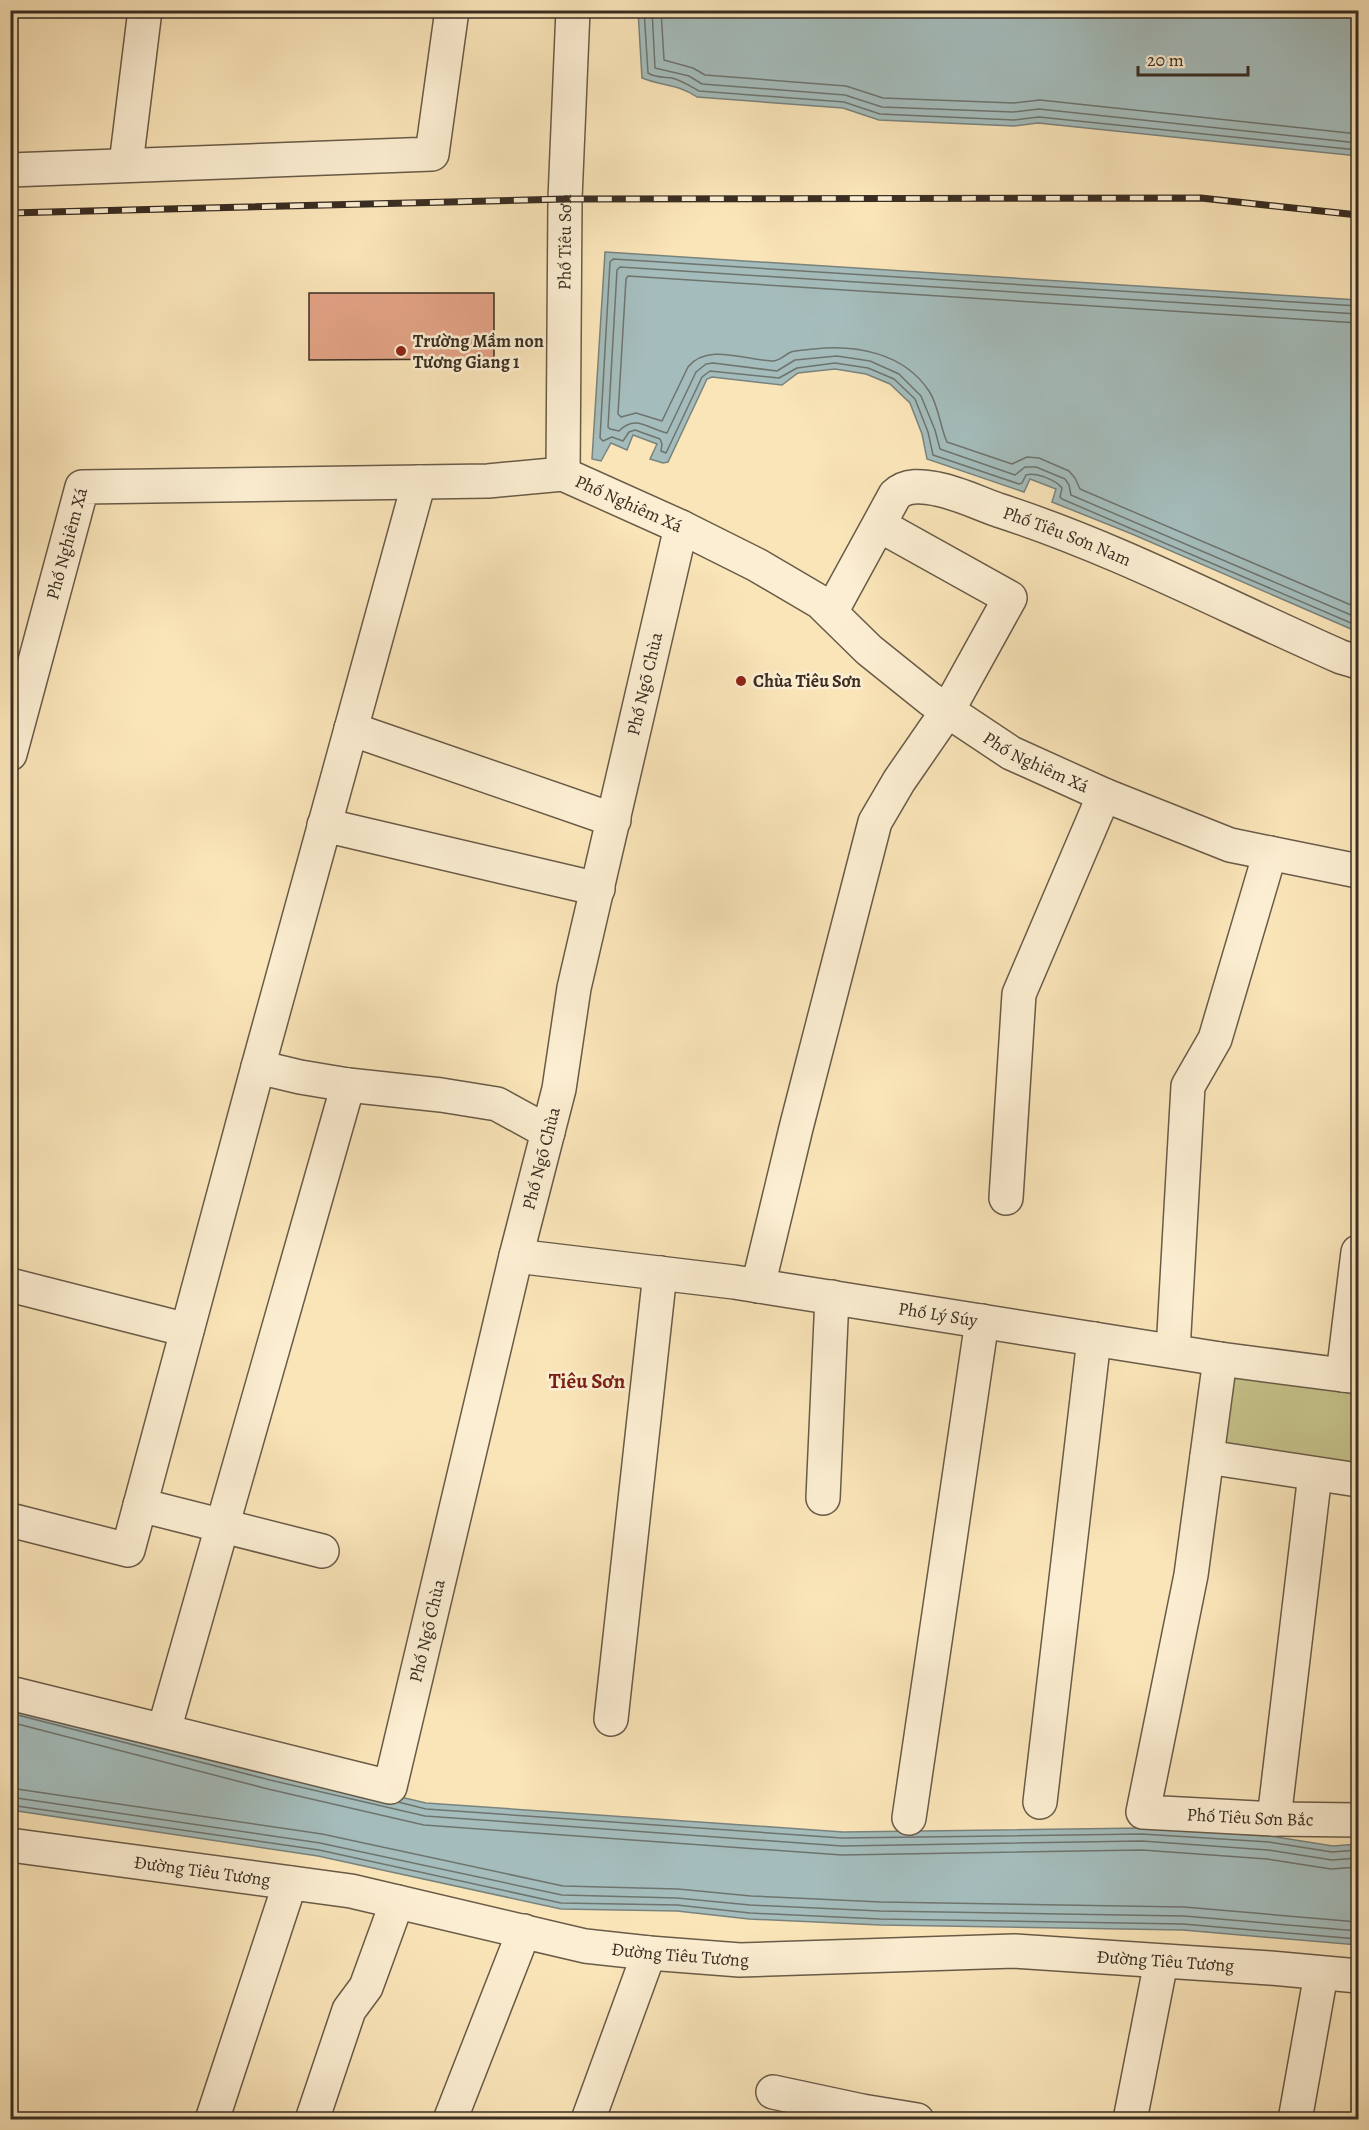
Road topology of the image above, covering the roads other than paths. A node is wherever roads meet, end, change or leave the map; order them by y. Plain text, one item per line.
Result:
1 (145, 10) edge
2 (452, 10) edge
3 (573, 10) edge
4 (126, 164) junction
5 (10, 170) edge
6 (563, 474) junction
7 (419, 482) junction
8 (879, 525) junction
9 (681, 527) junction
10 (831, 612) junction
11 (1359, 662) edge
12 (948, 710) junction
13 (351, 729) junction
14 (10, 754) edge
15 (1104, 795) junction
16 (614, 820) junction
17 (324, 825) junction
18 (1270, 854) junction
19 (1359, 870) edge
20 (598, 889) junction
21 (258, 1067) junction
22 (348, 1085) junction
23 (548, 1132) junction
24 (1006, 1198) dead end
25 (1359, 1252) edge
26 (516, 1256) junction
27 (660, 1273) junction
28 (10, 1286) edge
29 (758, 1286) junction
30 (832, 1298) junction
31 (982, 1321) junction
32 (187, 1330) junction
33 (1094, 1339) junction
34 (1173, 1352) junction
35 (1220, 1359) junction
36 (1351, 1376) edge
37 (1207, 1457) junction
38 (1315, 1474) junction
39 (1359, 1480) edge
40 (823, 1498) dead end
41 (140, 1505) junction
42 (10, 1520) edge
43 (223, 1526) junction
44 (322, 1551) dead end
45 (10, 1693) edge
46 (611, 1719) dead end
47 (164, 1730) junction
48 (1040, 1802) dead end
49 (909, 1818) dead end
50 (1274, 1819) junction
51 (1359, 1820) edge
52 (10, 1845) edge
53 (290, 1883) junction
54 (397, 1902) junction
55 (524, 1931) junction
56 (649, 1953) junction
57 (1161, 1962) junction
58 (1322, 1974) junction
59 (1359, 1976) edge
60 (773, 2092) dead end
61 (212, 2120) edge
62 (312, 2120) edge
63 (450, 2120) edge
64 (588, 2120) edge
65 (917, 2120) edge
66 (1130, 2120) edge
67 (1295, 2120) edge

1 - 4 street
2 - 4 street
3 - 6 street, Phố Tiêu Sơn
4 - 5 street
6 - 7 street, Phố Nghiêm Xá
6 - 9 street, Phố Nghiêm Xá
7 - 13 street
7 - 14 street, Phố Nghiêm Xá
8 - 10 street, Phố Tiêu Sơn Nam
8 - 11 street, Phố Tiêu Sơn Nam
8 - 12 street
9 - 10 street, Phố Nghiêm Xá
9 - 16 street, Phố Ngõ Chùa
10 - 12 street, Phố Nghiêm Xá
12 - 15 street, Phố Nghiêm Xá
12 - 29 street
13 - 16 street
13 - 17 street
15 - 18 street, Phố Nghiêm Xá
15 - 24 street
16 - 20 street, Phố Ngõ Chùa
17 - 20 street
17 - 21 street
18 - 19 street, Phố Nghiêm Xá
18 - 34 street
20 - 23 street, Phố Ngõ Chùa
21 - 22 street
21 - 32 street
22 - 23 street
22 - 43 street
23 - 26 street, Phố Ngõ Chùa
25 - 36 street
26 - 27 street, Phố Lý Súy
26 - 47 street, Phố Ngõ Chùa
27 - 29 street, Phố Lý Súy
27 - 46 street
28 - 32 street
29 - 30 street, Phố Lý Súy
30 - 31 street, Phố Lý Súy
30 - 40 street
31 - 33 street, Phố Lý Súy
31 - 49 street
32 - 41 street
33 - 34 street, Phố Lý Súy
33 - 48 street
34 - 35 street, Phố Lý Súy
35 - 36 street, Phố Lý Súy
35 - 37 street
37 - 38 street
37 - 50 street, Phố Tiêu Sơn Bắc
38 - 39 street
38 - 50 street
41 - 42 street
41 - 43 street
43 - 44 street
43 - 47 street
45 - 47 street
50 - 51 street, Phố Tiêu Sơn Bắc
52 - 53 street, Đường Tiêu Tương
53 - 54 street, Đường Tiêu Tương
53 - 61 street
54 - 55 street, Đường Tiêu Tương
54 - 62 street
55 - 56 street, Đường Tiêu Tương
55 - 63 street
56 - 57 street, Đường Tiêu Tương
56 - 64 street
57 - 58 street, Đường Tiêu Tương
57 - 66 street
58 - 59 street, Đường Tiêu Tương
58 - 67 street
60 - 65 street

